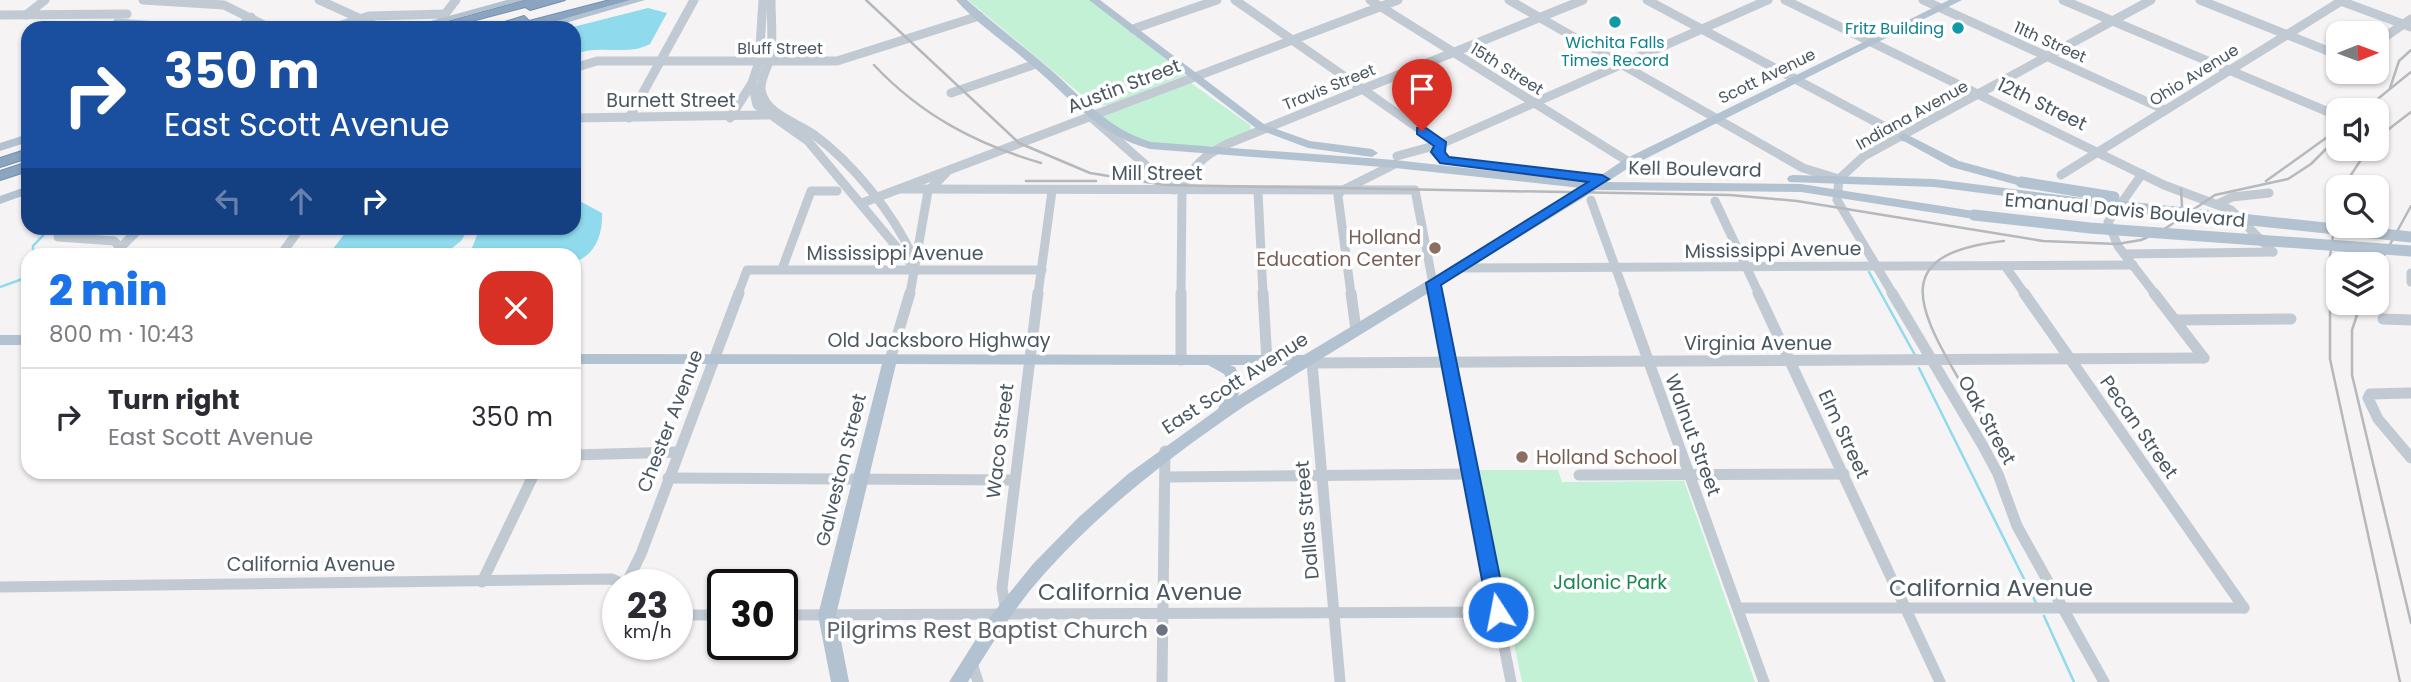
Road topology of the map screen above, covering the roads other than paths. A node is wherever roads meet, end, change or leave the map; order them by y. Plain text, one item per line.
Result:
1 (45, 0) edge
2 (143, 0) edge
3 (232, 0) edge
4 (319, 0) edge
5 (456, 0) edge
6 (519, 0) edge
7 (540, 0) edge
8 (559, 0) edge
9 (600, 0) edge
10 (624, 0) edge
11 (640, 0) edge
12 (694, 0) edge
13 (762, 0) edge
14 (771, 0) edge
15 (961, 0) edge
16 (1094, 0) edge
17 (1217, 0) edge
18 (1235, 0) edge
19 (1370, 0) edge
20 (1398, 0) edge
21 (1508, 0) edge
22 (1583, 0) edge
23 (1647, 0) edge
24 (1768, 0) edge
25 (1785, 0) edge
26 (1923, 0) edge
27 (1957, 0) edge
28 (2063, 0) edge
29 (2151, 0) edge
30 (2200, 0) edge
31 (2341, 0) edge
32 (220, 4) junction
33 (1381, 6) junction
34 (1941, 8) junction
35 (127, 14) junction
36 (0, 15) edge
37 (26, 15) junction
38 (979, 16) junction
39 (251, 17) junction
40 (1539, 18) junction
41 (356, 19) junction
42 (2411, 19) edge
43 (119, 21) edge
44 (247, 21) edge
45 (258, 21) edge
46 (351, 21) edge
47 (362, 21) edge
48 (439, 21) edge
49 (480, 21) edge
50 (519, 21) edge
51 (529, 21) edge
52 (542, 21) edge
53 (562, 21) edge
54 (2113, 21) junction
55 (2407, 26) edge
56 (1133, 29) junction
57 (1702, 29) junction
58 (2287, 34) junction
59 (2389, 36) edge
60 (1292, 40) junction
61 (1872, 42) junction
62 (2326, 50) edge
63 (1455, 53) junction
64 (2048, 57) junction
65 (660, 62) junction
66 (759, 62) junction
67 (770, 62) junction
68 (1036, 64) junction
69 (1622, 65) junction
70 (581, 66) edge
71 (2229, 70) junction
72 (1194, 77) junction
73 (1797, 79) junction
74 (752, 83) junction
75 (1364, 90) junction
76 (951, 93) dead end
77 (1980, 94) junction
78 (1536, 103) junction
79 (2165, 110) junction
80 (2326, 111) edge
81 (767, 115) junction
82 (1090, 116) junction
83 (581, 117) edge
84 (629, 118) junction
85 (730, 118) junction
86 (1716, 118) junction
87 (1266, 129) junction
88 (1904, 137) junction
89 (21, 140) edge
90 (1441, 144) junction
91 (0, 147) edge
92 (1217, 150) junction
93 (2099, 151) junction
94 (21, 156) edge
95 (1396, 160) junction
96 (1445, 160) junction
97 (1367, 162) junction
98 (1629, 162) junction
99 (0, 163) edge
100 (21, 168) edge
101 (947, 171) junction
102 (2142, 174) junction
103 (1373, 175) junction
104 (2061, 175) dead end
105 (0, 176) edge
106 (1598, 182) junction
107 (1838, 186) junction
108 (900, 189) junction
109 (837, 191) dead end
110 (928, 191) junction
111 (1052, 191) junction
112 (1258, 191) junction
113 (1340, 191) junction
114 (21, 192) edge
115 (2269, 193) dead end
116 (1180, 194) junction
117 (873, 199) junction
118 (0, 200) edge
119 (1591, 200) dead end
120 (1715, 201) dead end
121 (862, 203) junction
122 (2218, 204) junction
123 (2267, 221) junction
124 (132, 235) edge
125 (58, 237) dead end
126 (2411, 237) edge
127 (119, 246) joint
128 (2411, 251) edge
129 (2124, 254) junction
130 (914, 264) junction
131 (2133, 265) junction
132 (1878, 266) junction
133 (2005, 266) junction
134 (1459, 268) junction
135 (1616, 269) junction
136 (1747, 269) junction
137 (747, 270) joint
138 (782, 270) junction
139 (1042, 270) junction
140 (2411, 273) edge
141 (2411, 282) edge
142 (1433, 283) junction
143 (2291, 319) dead end
144 (2383, 319) dead end
145 (2176, 320) junction
146 (2411, 320) edge
147 (1356, 330) junction
148 (0, 340) edge
149 (21, 340) edge
150 (2070, 358) junction
151 (581, 359) edge
152 (1030, 359) junction
153 (713, 360) junction
154 (890, 360) junction
155 (1181, 360) junction
156 (1208, 360) junction
157 (1933, 360) junction
158 (1308, 361) junction
159 (1648, 361) junction
160 (1790, 361) junction
161 (1267, 362) junction
162 (1449, 362) junction
163 (2411, 393) edge
164 (1224, 412) junction
165 (1165, 451) junction
166 (678, 453) junction
167 (581, 455) edge
168 (2411, 458) edge
169 (1472, 474) junction
170 (1844, 474) junction
171 (1579, 475) dead end
172 (1321, 476) junction
173 (1689, 476) junction
174 (860, 477) junction
175 (1165, 477) junction
176 (668, 478) junction
177 (532, 479) edge
178 (1013, 480) junction
179 (632, 569) edge
180 (602, 579) edge
181 (482, 582) junction
182 (0, 587) edge
183 (1738, 608) junction
184 (2244, 608) joint
185 (1906, 610) junction
186 (2064, 610) junction
187 (1006, 612) junction
188 (1334, 612) junction
189 (1498, 612) junction
190 (1164, 613) junction
191 (798, 615) edge
192 (827, 615) junction
193 (971, 660) junction
194 (840, 682) edge
195 (958, 682) edge
196 (978, 682) edge
197 (1162, 682) edge
198 (1340, 682) edge
199 (1511, 682) edge
200 (1764, 682) edge
201 (1940, 682) edge
202 (2104, 682) edge

1 - 37 street
2 - 32 street
2 - 35 street
3 - 32 street
4 - 41 street
5 - 48 street
6 - 48 main road
7 - 48 highway
8 - 49 highway
9 - 50 highway
9 - 51 highway
10 - 52 highway
11 - 53 main road
12 - 65 street
13 - 66 street
14 - 67 street
15 - 38 main road, Kell Boulevard
16 - 56 main road, Kell Boulevard
17 - 56 street
18 - 60 street
19 - 33 street, 15th Street
20 - 33 street, Austin Street
21 - 40 street
22 - 40 street, Travis Street
23 - 57 street
24 - 57 street
25 - 61 street, 12th Street
26 - 34 street, 11th Street
27 - 34 main road, Scott Avenue
28 - 54 street
29 - 54 street, Indiana Avenue
30 - 58 street
31 - 55 street
31 - 58 street, Ohio Avenue
32 - 39 street
33 - 60 street, Austin Street
33 - 63 street, 15th Street
34 - 61 main road, Scott Avenue
34 - 64 street, 11th Street
35 - 37 street
35 - 43 street
36 - 37 street
38 - 67 street, Bluff Street
38 - 68 main road, Kell Boulevard
39 - 44 street
39 - 45 street
40 - 63 street, Travis Street
40 - 69 street
41 - 46 street
41 - 47 street
41 - 48 street
42 - 55 street
54 - 64 street, Indiana Avenue
54 - 71 street
55 - 59 street
56 - 72 main road, Kell Boulevard
57 - 69 street
57 - 73 street
58 - 62 street
58 - 71 street, Ohio Avenue
60 - 72 street, Austin Street
60 - 75 street
61 - 73 main road, Scott Avenue
61 - 77 street, 12th Street
63 - 75 street, Travis Street
63 - 78 street, 15th Street
64 - 77 street, Indiana Avenue
64 - 79 street, 11th Street
65 - 66 street, Bluff Street
65 - 70 street, Bluff Street
65 - 84 street
66 - 67 street, Bluff Street
66 - 74 street
67 - 117 street
68 - 76 street
68 - 82 main road, Kell Boulevard
69 - 78 street
69 - 86 street
71 - 79 street, Ohio Avenue
71 - 80 street
72 - 82 street, Austin Street
72 - 87 main road, Kell Boulevard
73 - 86 main road, Scott Avenue
73 - 88 street
74 - 81 street
74 - 85 street
75 - 87 street, Travis Street
75 - 90 street
77 - 88 street, Indiana Avenue
77 - 93 street, 12th Street
78 - 90 street
78 - 98 street, 15th Street
79 - 93 street, Ohio Avenue
81 - 85 street, Burnett Street
81 - 121 street
82 - 92 main road, Kell Boulevard
82 - 101 street, Austin Street
82 - 116 street
83 - 84 street, Burnett Street
84 - 85 street, Burnett Street
86 - 98 main road, Scott Avenue
86 - 107 street
87 - 92 street, Travis Street
87 - 95 main road, Kell Boulevard
88 - 107 street, Indiana Avenue
88 - 123 main road, bridge
89 - 91 main road
90 - 95 street
90 - 96 street
92 - 97 main road, Kell Boulevard
92 - 116 street, Travis Street
93 - 102 street, 12th Street
93 - 104 street, Ohio Avenue
94 - 99 highway
95 - 96 main road, Kell Boulevard
95 - 97 main road, Kell Boulevard
95 - 103 street
95 - 106 main road, Kell Boulevard
96 - 106 main road, Kell Boulevard
97 - 103 street
98 - 106 main road, Scott Avenue
100 - 105 highway
101 - 108 street, Austin Street
101 - 110 street
102 - 122 street, 12th Street
102 - 129 street
103 - 113 street
106 - 107 main road, Kell Boulevard
106 - 134 main road, East Scott Avenue
107 - 123 main road, Emanual Davis Boulevard, bridge
107 - 128 main road, Emanual Davis Boulevard, bridge
107 - 132 street, Oak Street
108 - 110 street, Mill Street
108 - 117 street, Austin Street
109 - 138 street
110 - 111 street, Mill Street
110 - 130 street, Galveston Street
111 - 116 street, Mill Street
111 - 139 street, Waco Street
112 - 113 street, Mill Street
112 - 116 street, Mill Street
112 - 161 street
113 - 142 street, Mill Street
113 - 147 street
114 - 118 main road
115 - 122 street
116 - 155 street
117 - 121 street, Austin Street
117 - 130 street
119 - 135 street, Walnut Street
120 - 136 street, Elm Street
121 - 130 street
122 - 129 street, 12th Street
123 - 126 main road, Emanual Davis Boulevard, bridge
124 - 127 street
125 - 127 street
129 - 131 street
130 - 138 street, Mississippi Avenue
130 - 139 street, Mississippi Avenue
130 - 154 street, Galveston Street
131 - 133 street, Mississippi Avenue
131 - 145 street
132 - 133 street, Mississippi Avenue
132 - 136 street, Mississippi Avenue
132 - 157 street, Oak Street
133 - 150 street, Pecan Street
134 - 135 street, Mississippi Avenue
134 - 142 main road, East Scott Avenue
135 - 136 street, Mississippi Avenue
135 - 159 street, Walnut Street
136 - 160 street, Elm Street
137 - 138 street, Mississippi Avenue
137 - 153 street, Chester Avenue
139 - 152 street, Waco Street
140 - 141 street
142 - 147 main road, East Scott Avenue
142 - 162 street
143 - 145 street
144 - 146 street
145 - 150 street, Virginia Avenue
147 - 158 main road, East Scott Avenue
148 - 149 main road
150 - 157 street, Virginia Avenue
150 - 184 street, Pecan Street
151 - 153 main road, Old Jacksboro Highway
152 - 154 main road, Old Jacksboro Highway
152 - 155 main road, Old Jacksboro Highway
152 - 178 street, Waco Street
153 - 154 main road, Old Jacksboro Highway
153 - 166 street, Chester Avenue
154 - 174 main road, Galveston Street
155 - 156 main road, Old Jacksboro Highway
156 - 161 main road, Old Jacksboro Highway
156 - 164 main road
157 - 160 street, Virginia Avenue
157 - 186 street, Oak Street
158 - 161 main road, Old Jacksboro Highway
158 - 162 street, Virginia Avenue
158 - 164 main road, East Scott Avenue
158 - 172 street, Dallas Street
159 - 160 street, Virginia Avenue
159 - 162 street, Virginia Avenue
159 - 173 street, Walnut Street
160 - 170 street, Elm Street
162 - 169 street
163 - 168 street
164 - 165 main road, East Scott Avenue
165 - 175 street
165 - 187 main road, East Scott Avenue
166 - 167 street
166 - 176 street, Chester Avenue
169 - 172 street
169 - 189 street
170 - 173 street
170 - 185 street, Elm Street
171 - 173 street
172 - 175 street
172 - 188 street, Dallas Street
173 - 183 street, Walnut Street
174 - 176 street
174 - 178 street
174 - 192 main road, Galveston Street
175 - 190 street
176 - 179 street, Chester Avenue
177 - 181 street
178 - 187 street, Waco Street
180 - 181 street, California Avenue
181 - 182 street, California Avenue
183 - 185 street, California Avenue
183 - 200 street, Walnut Street
184 - 186 street, California Avenue
185 - 186 street, California Avenue
185 - 201 street, Elm Street
186 - 202 street, Oak Street
187 - 190 street, California Avenue
187 - 192 street, California Avenue
187 - 193 main road, East Scott Avenue
188 - 189 street, California Avenue
188 - 190 street, California Avenue
188 - 198 street, Dallas Street
189 - 199 street
190 - 197 street
191 - 192 street, California Avenue
192 - 194 main road, Galveston Street
193 - 195 main road, East Scott Avenue
193 - 196 street

